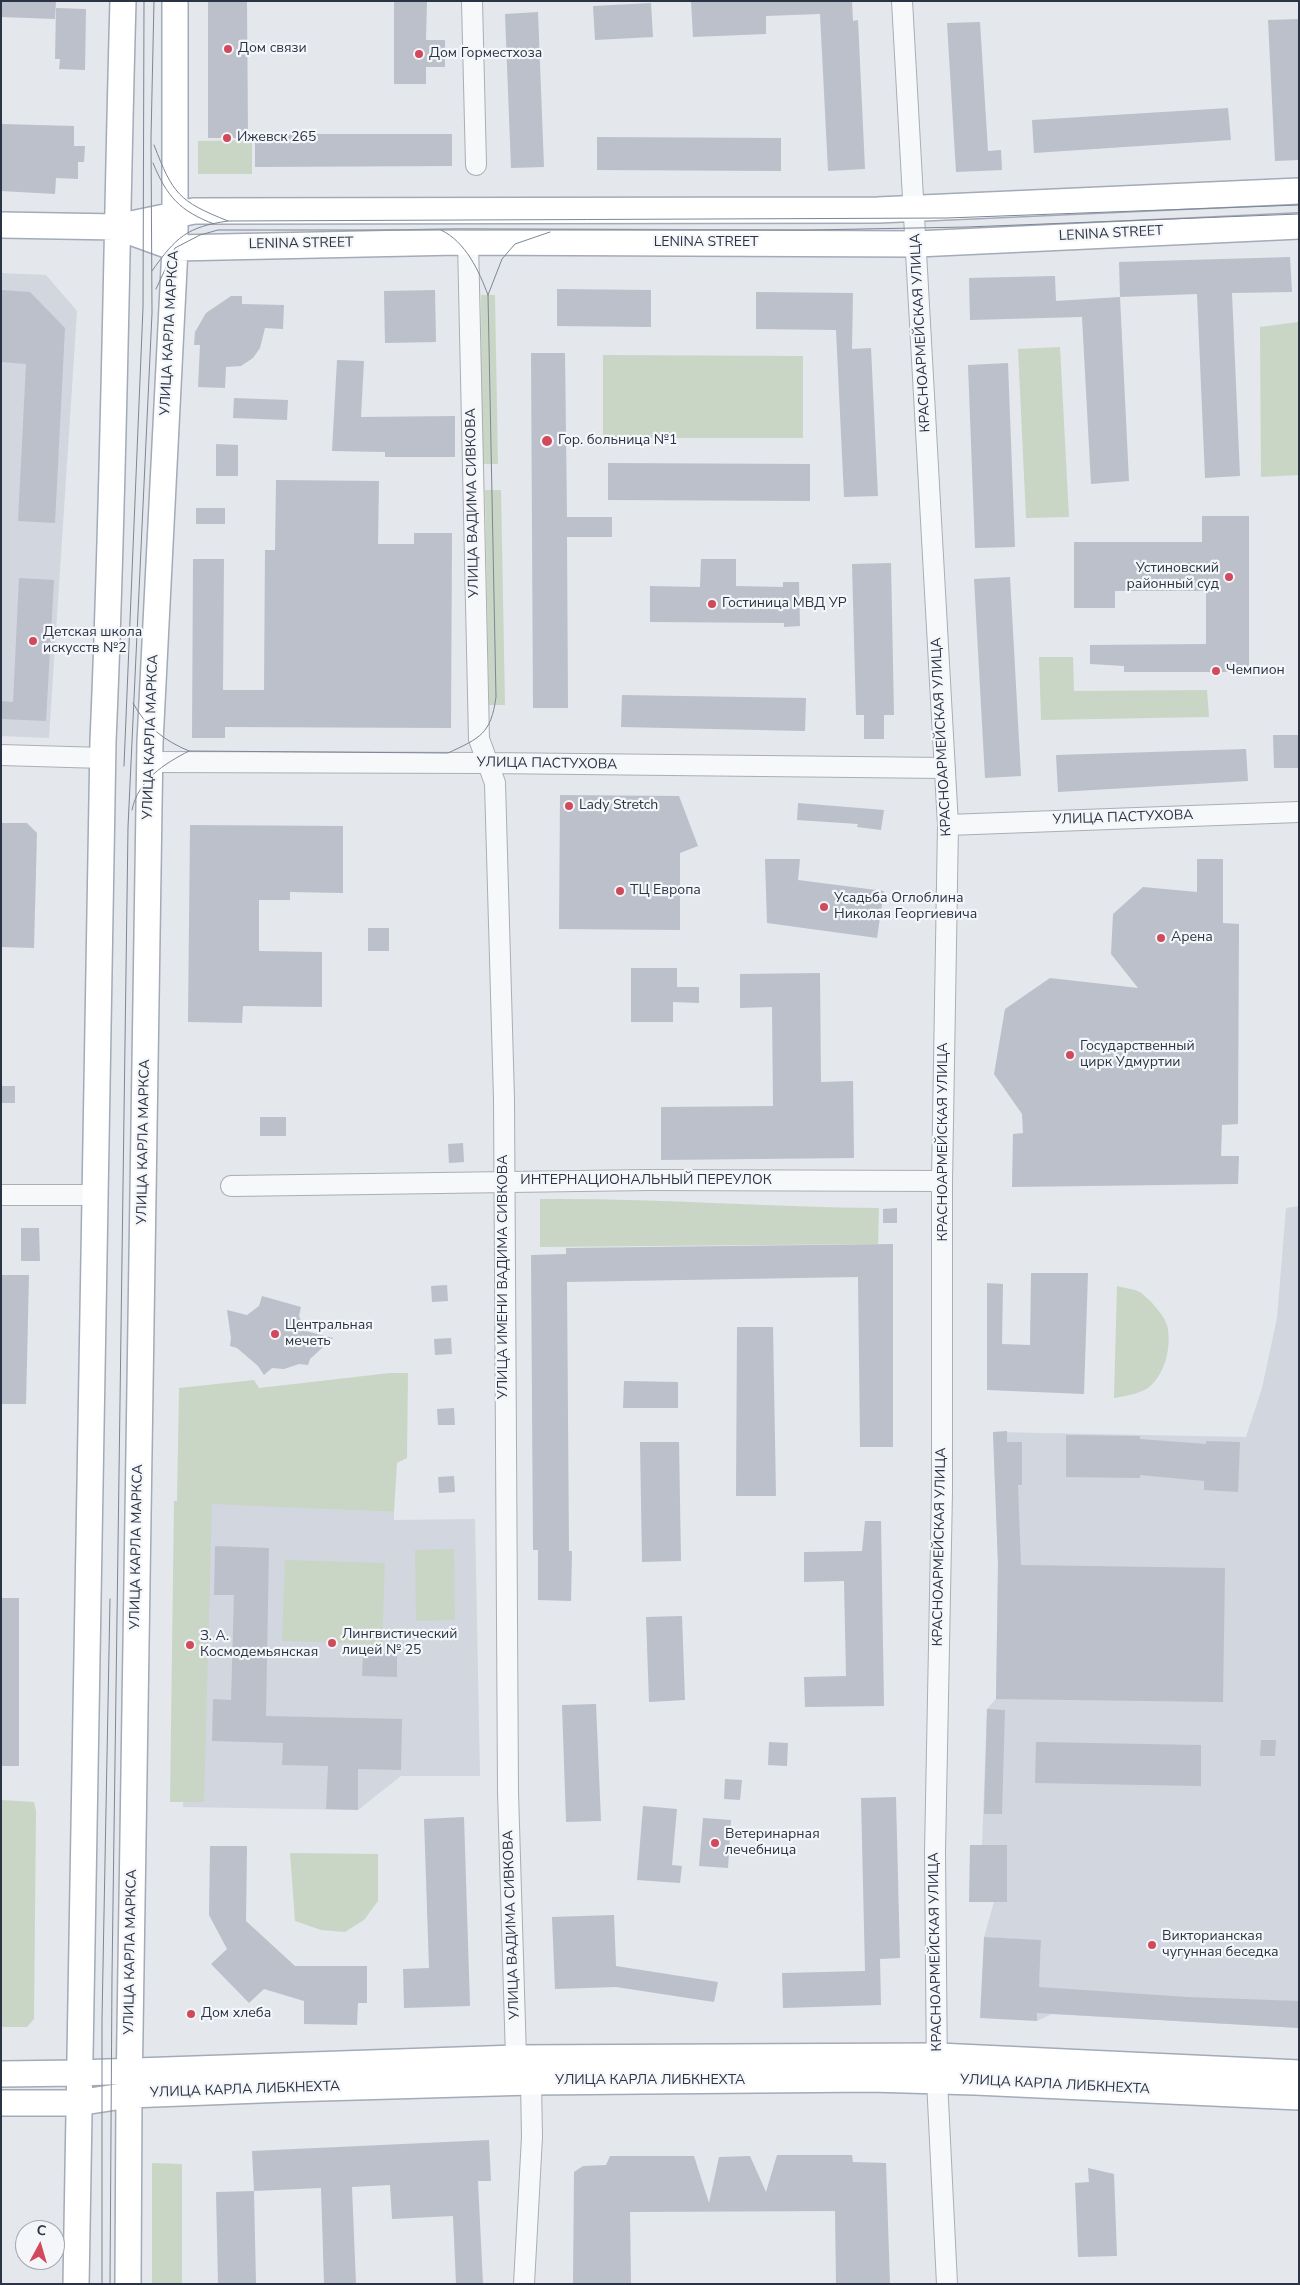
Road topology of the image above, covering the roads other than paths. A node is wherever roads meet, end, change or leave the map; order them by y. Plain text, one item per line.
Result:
1 (123, 1) edge
2 (175, 1) edge
3 (472, 1) edge
4 (902, 1) edge
5 (476, 165) dead end
6 (1299, 191) edge
7 (914, 209) junction
8 (175, 215) junction
9 (1, 225) edge
10 (1299, 226) edge
11 (118, 227) junction
12 (468, 242) junction
13 (917, 244) junction
14 (175, 248) junction
15 (1, 755) edge
16 (103, 758) junction
17 (149, 762) junction
18 (488, 763) junction
19 (946, 768) junction
20 (1299, 812) edge
21 (948, 825) junction
22 (942, 1181) junction
23 (503, 1182) junction
24 (231, 1186) dead end
25 (1, 1195) edge
26 (95, 1195) junction
27 (508, 1792) joint
28 (516, 2058) junction
29 (938, 2068) junction
30 (78, 2073) junction
31 (1, 2074) edge
32 (1299, 2074) edge
33 (129, 2082) junction
34 (531, 2082) junction
35 (1299, 2097) edge
36 (77, 2103) junction
37 (1, 2104) edge
38 (76, 2284) edge
39 (128, 2284) edge
40 (524, 2284) edge
41 (947, 2284) edge

1 - 11 main road
2 - 8 main road, УЛИЦА КАРЛА МАРКСА
3 - 5 street
4 - 7 street, КРАСНОАРМЕЙСКАЯ УЛИЦА
6 - 7 main road, LENINA STREET
7 - 8 main road, LENINA STREET
7 - 13 street, КРАСНОАРМЕЙСКАЯ УЛИЦА
8 - 11 main road, LENINA STREET
8 - 14 main road, УЛИЦА КАРЛА МАРКСА
9 - 11 main road, LENINA STREET
10 - 13 main road, LENINA STREET
11 - 14 main road, LENINA STREET
11 - 16 main road
12 - 13 main road, LENINA STREET
12 - 14 main road, LENINA STREET
12 - 18 street, УЛИЦА ВАДИМА СИВКОВА
13 - 19 street, КРАСНОАРМЕЙСКАЯ УЛИЦА
14 - 17 main road, УЛИЦА КАРЛА МАРКСА
15 - 16 street
16 - 26 main road
17 - 18 street, УЛИЦА ПАСТУХОВА
17 - 33 main road, УЛИЦА КАРЛА МАРКСА
18 - 19 street, УЛИЦА ПАСТУХОВА
18 - 23 street, УЛИЦА ИМЕНИ ВАДИМА СИВКОВА
19 - 21 street, КРАСНОАРМЕЙСКАЯ УЛИЦА
20 - 21 street, УЛИЦА ПАСТУХОВА
21 - 22 street, КРАСНОАРМЕЙСКАЯ УЛИЦА
22 - 23 street, ИНТЕРНАЦИОНАЛЬНЫЙ ПЕРЕУЛОК
22 - 29 street, КРАСНОАРМЕЙСКАЯ УЛИЦА
23 - 24 street, ИНТЕРНАЦИОНАЛЬНЫЙ ПЕРЕУЛОК
23 - 27 street, УЛИЦА ИМЕНИ ВАДИМА СИВКОВА
25 - 26 street
26 - 30 main road
27 - 28 street, УЛИЦА ВАДИМА СИВКОВА
28 - 29 main road, УЛИЦА КАРЛА ЛИБКНЕХТА
28 - 33 main road, УЛИЦА КАРЛА ЛИБКНЕХТА
29 - 32 main road, УЛИЦА КАРЛА ЛИБКНЕХТА
29 - 34 main road, УЛИЦА КАРЛА ЛИБКНЕХТА
29 - 35 main road, УЛИЦА КАРЛА ЛИБКНЕХТА
29 - 41 street, КРАСНОАРМЕЙСКАЯ УЛИЦА
30 - 31 main road, УЛИЦА КАРЛА ЛИБКНЕХТА
30 - 33 main road, УЛИЦА КАРЛА ЛИБКНЕХТА
30 - 36 main road
33 - 34 main road, УЛИЦА КАРЛА ЛИБКНЕХТА
33 - 36 main road, УЛИЦА КАРЛА ЛИБКНЕХТА
33 - 39 main road, УЛИЦА КАРЛА МАРКСА
34 - 40 street
36 - 37 main road, УЛИЦА КАРЛА ЛИБКНЕХТА
36 - 38 main road

